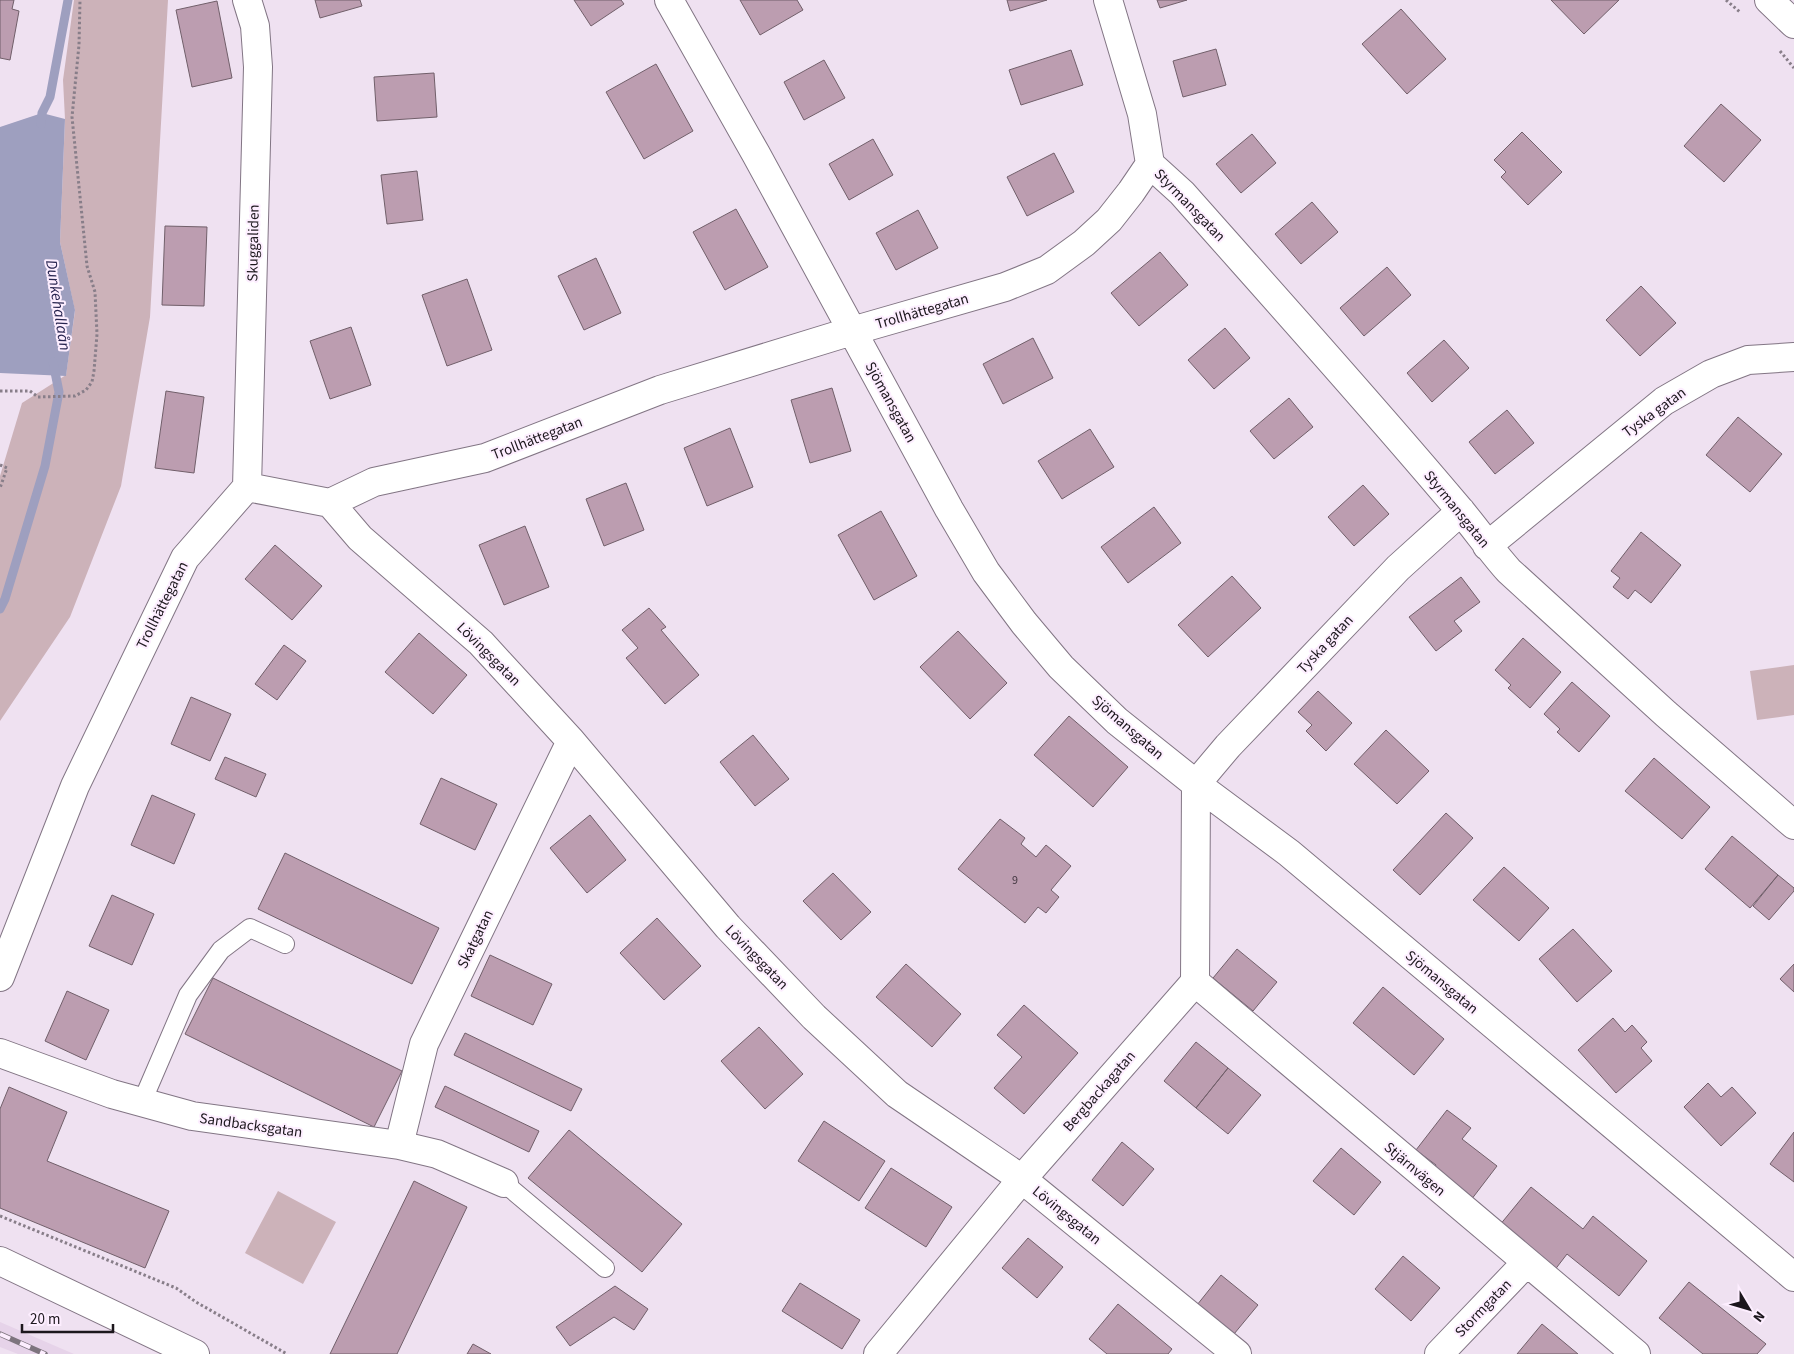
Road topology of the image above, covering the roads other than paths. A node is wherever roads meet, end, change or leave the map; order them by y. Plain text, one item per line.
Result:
1 (247, 0) edge
2 (669, 0) edge
3 (1108, 0) edge
4 (1769, 0) edge
5 (1794, 24) edge
6 (1150, 164) junction
7 (852, 331) junction
8 (1794, 357) edge
9 (247, 487) junction
10 (330, 504) junction
11 (1461, 511) junction
12 (1487, 546) junction
13 (571, 741) junction
14 (1196, 784) junction
15 (1794, 825) edge
16 (285, 944) dead end
17 (0, 978) edge
18 (1195, 982) junction
19 (0, 1053) edge
20 (142, 1102) junction
21 (399, 1145) junction
22 (1022, 1178) junction
23 (504, 1183) joint
24 (0, 1261) edge
25 (1526, 1262) junction
26 (605, 1268) dead end
27 (1794, 1277) edge
28 (196, 1354) edge
29 (878, 1354) edge
30 (1237, 1354) edge
31 (1439, 1354) edge
32 (1636, 1354) edge

1 - 9 street, Skuggaliden
2 - 7 street, Sjömansgatan
3 - 6 street
4 - 5 street
6 - 7 street, Trollhättegatan
6 - 11 street, Styrmansgatan
7 - 10 street, Trollhättegatan
7 - 14 street, Sjömansgatan
8 - 12 street, Tyska gatan
9 - 10 street
9 - 17 street, Trollhättegatan
10 - 13 street, Lövingsgatan
11 - 12 street, Styrmansgatan
11 - 14 street, Tyska gatan
12 - 15 street, Styrmansgatan
13 - 21 street, Skatgatan
13 - 22 street, Lövingsgatan
14 - 18 street
14 - 27 street, Sjömansgatan
16 - 20 lane
18 - 22 street, Bergbackagatan
18 - 25 street, Stjärnvägen
19 - 20 street, Sandbacksgatan
20 - 21 street, Sandbacksgatan
21 - 23 street, Sandbacksgatan
22 - 29 street, Bergbackagatan
22 - 30 street, Lövingsgatan
23 - 26 lane
24 - 28 street
25 - 31 street, Stormgatan
25 - 32 street, Stjärnvägen

